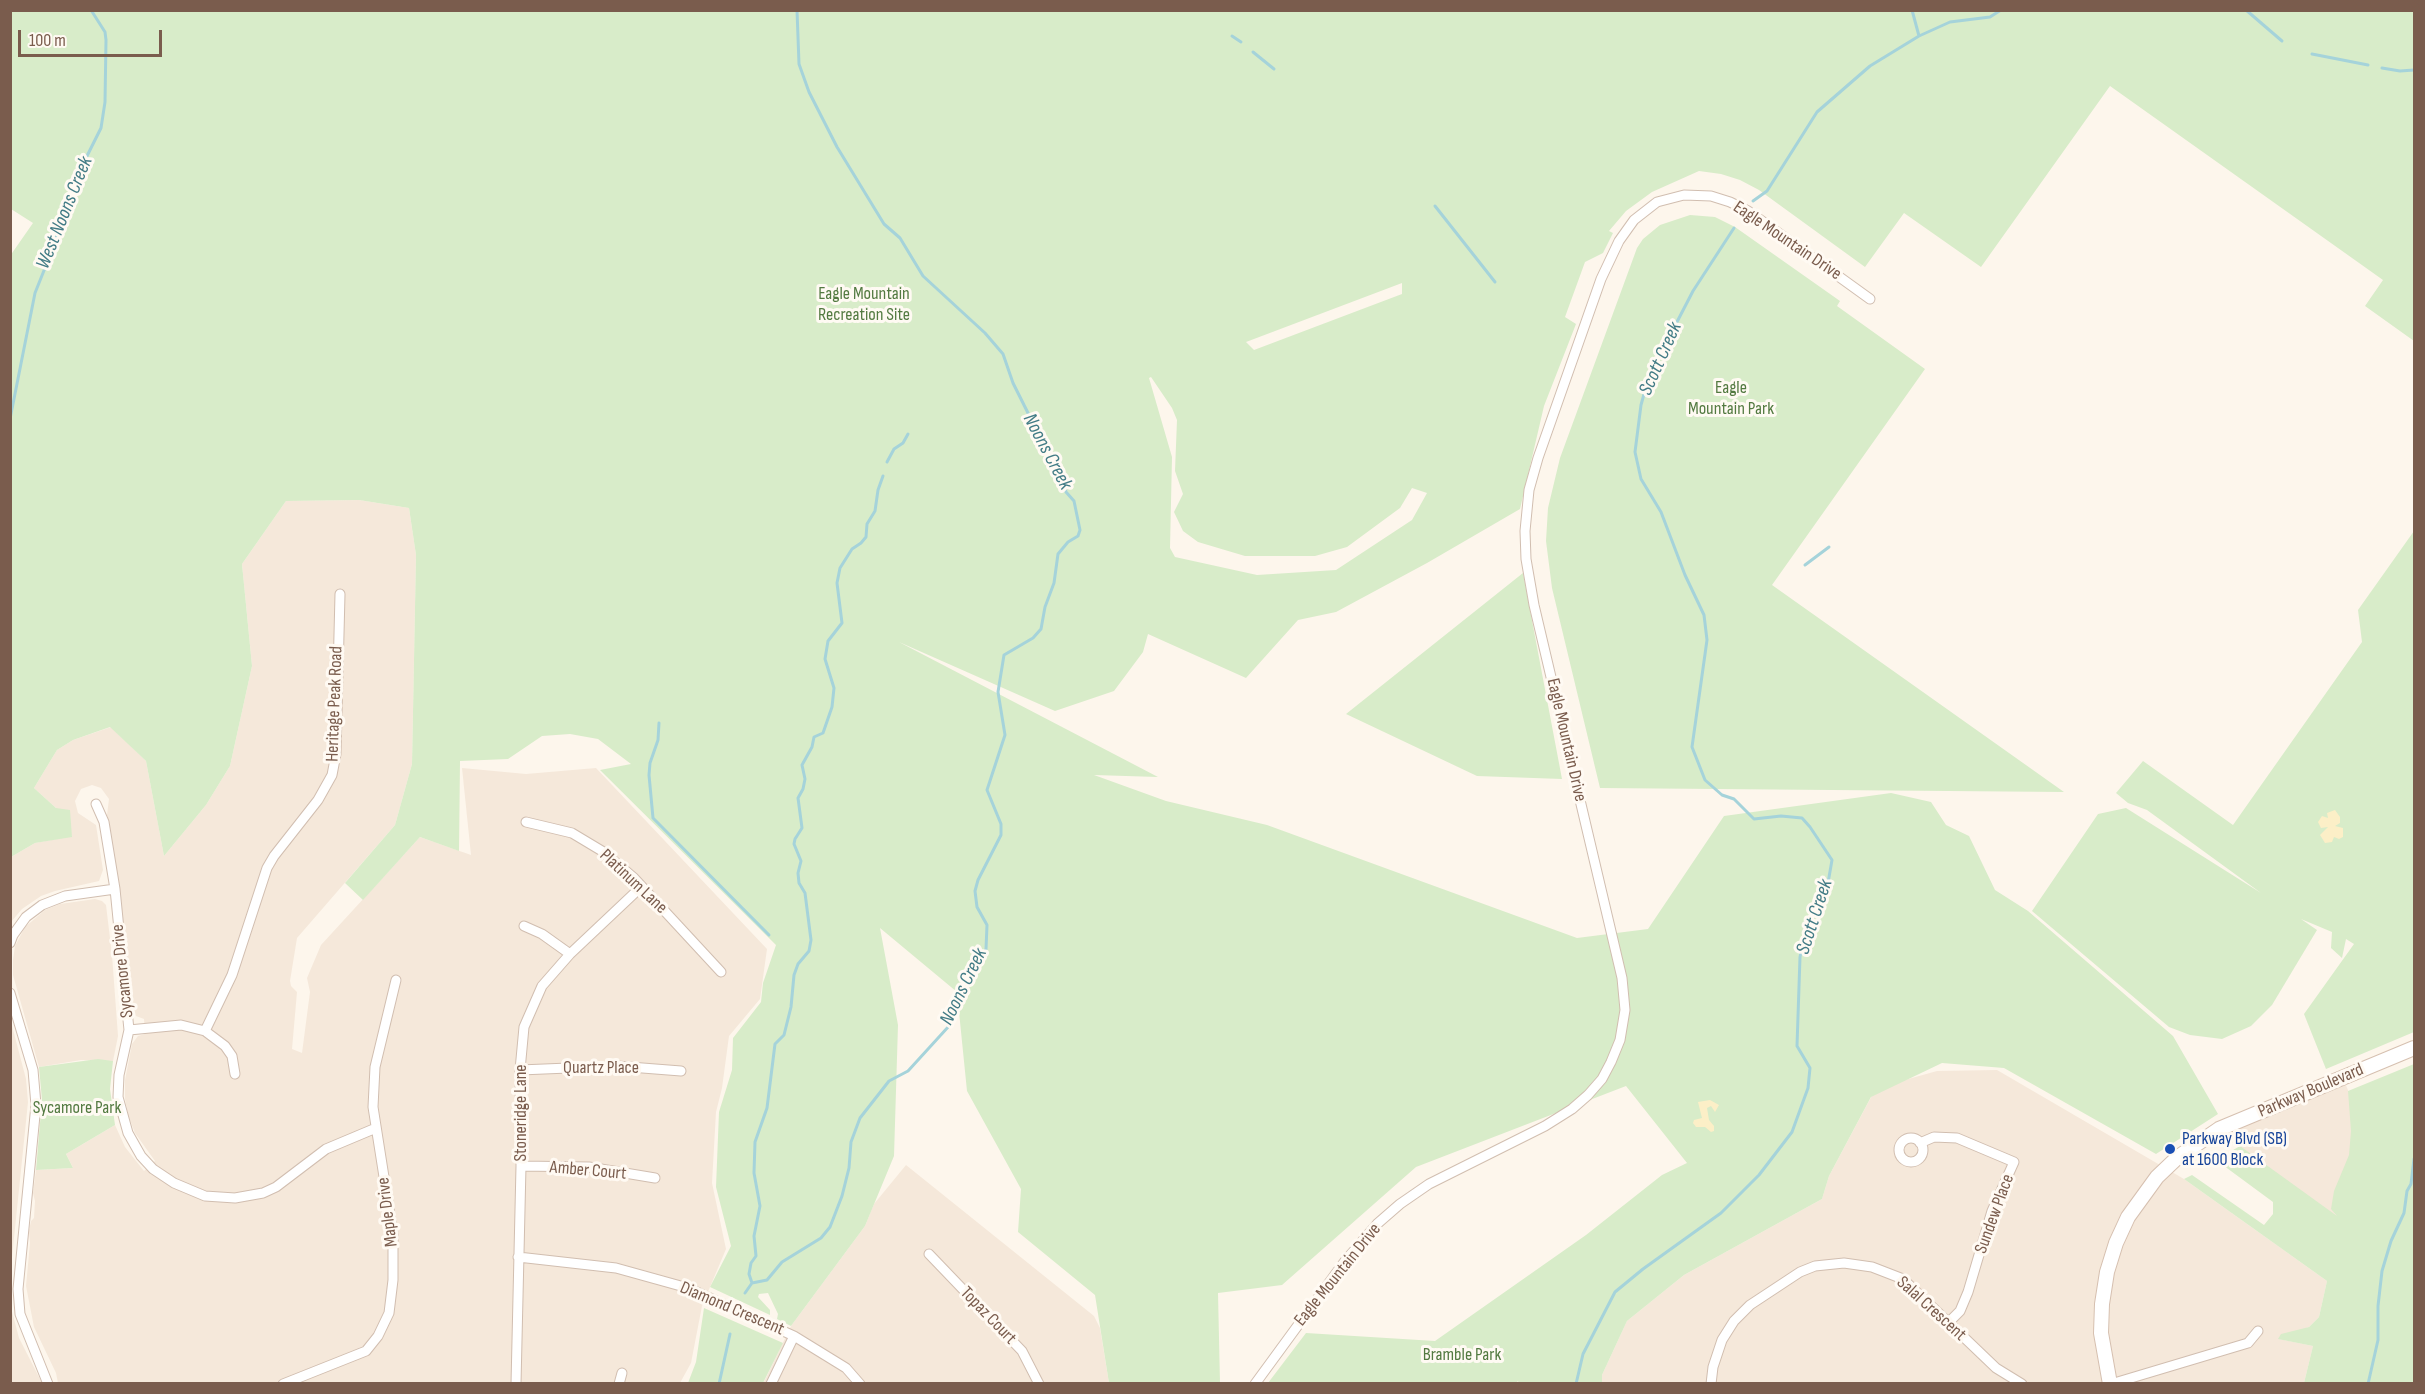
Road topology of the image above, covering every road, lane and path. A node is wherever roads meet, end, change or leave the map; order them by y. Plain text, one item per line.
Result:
1 (1870, 299) dead end
2 (340, 594) dead end
3 (96, 804) dead end
4 (526, 822) dead end
5 (641, 887) junction
6 (115, 889) junction
7 (524, 926) dead end
8 (10, 943) edge
9 (570, 954) junction
10 (721, 972) dead end
11 (396, 980) dead end
12 (10, 993) edge
13 (129, 1030) junction
14 (205, 1031) junction
15 (2415, 1048) edge
16 (520, 1070) junction
17 (681, 1071) dead end
18 (236, 1074) dead end
19 (376, 1128) junction
20 (1920, 1143) dead end
21 (521, 1166) junction
22 (655, 1178) dead end
23 (929, 1254) dead end
24 (518, 1257) junction
25 (1948, 1323) junction
26 (2258, 1331) dead end
27 (794, 1336) junction
28 (622, 1373) dead end
29 (48, 1383) edge
30 (284, 1383) edge
31 (516, 1383) edge
32 (619, 1383) edge
33 (771, 1383) edge
34 (860, 1383) edge
35 (1039, 1383) edge
36 (1255, 1383) edge
37 (1711, 1383) edge
38 (2022, 1383) edge
39 (2111, 1383) edge

1 - 36 street, Eagle Mountain Drive
2 - 14 street, Heritage Peak Road
3 - 6 street, Sycamore Drive
4 - 5 street, Platinum Lane
5 - 9 street, Stoneridge Lane
5 - 10 street, Platinum Lane
6 - 8 street
6 - 13 street, Sycamore Drive
7 - 9 street
9 - 16 street, Stoneridge Lane
11 - 19 street, Maple Drive
12 - 29 street
13 - 14 street
13 - 19 street, Sycamore Drive
14 - 18 street
15 - 39 street, Parkway Boulevard
16 - 17 street, Quartz Place
16 - 21 street, Stoneridge Lane
19 - 30 street, Maple Drive
20 - 25 street, Sundew Place
21 - 22 street, Amber Court
21 - 24 street, Stoneridge Lane
23 - 35 street, Topaz Court
24 - 27 street, Diamond Crescent
24 - 31 street, Stoneridge Lane
25 - 37 street, Salal Crescent
25 - 38 street, Salal Crescent
26 - 39 street
27 - 33 street
27 - 34 street, Diamond Crescent
28 - 32 street

